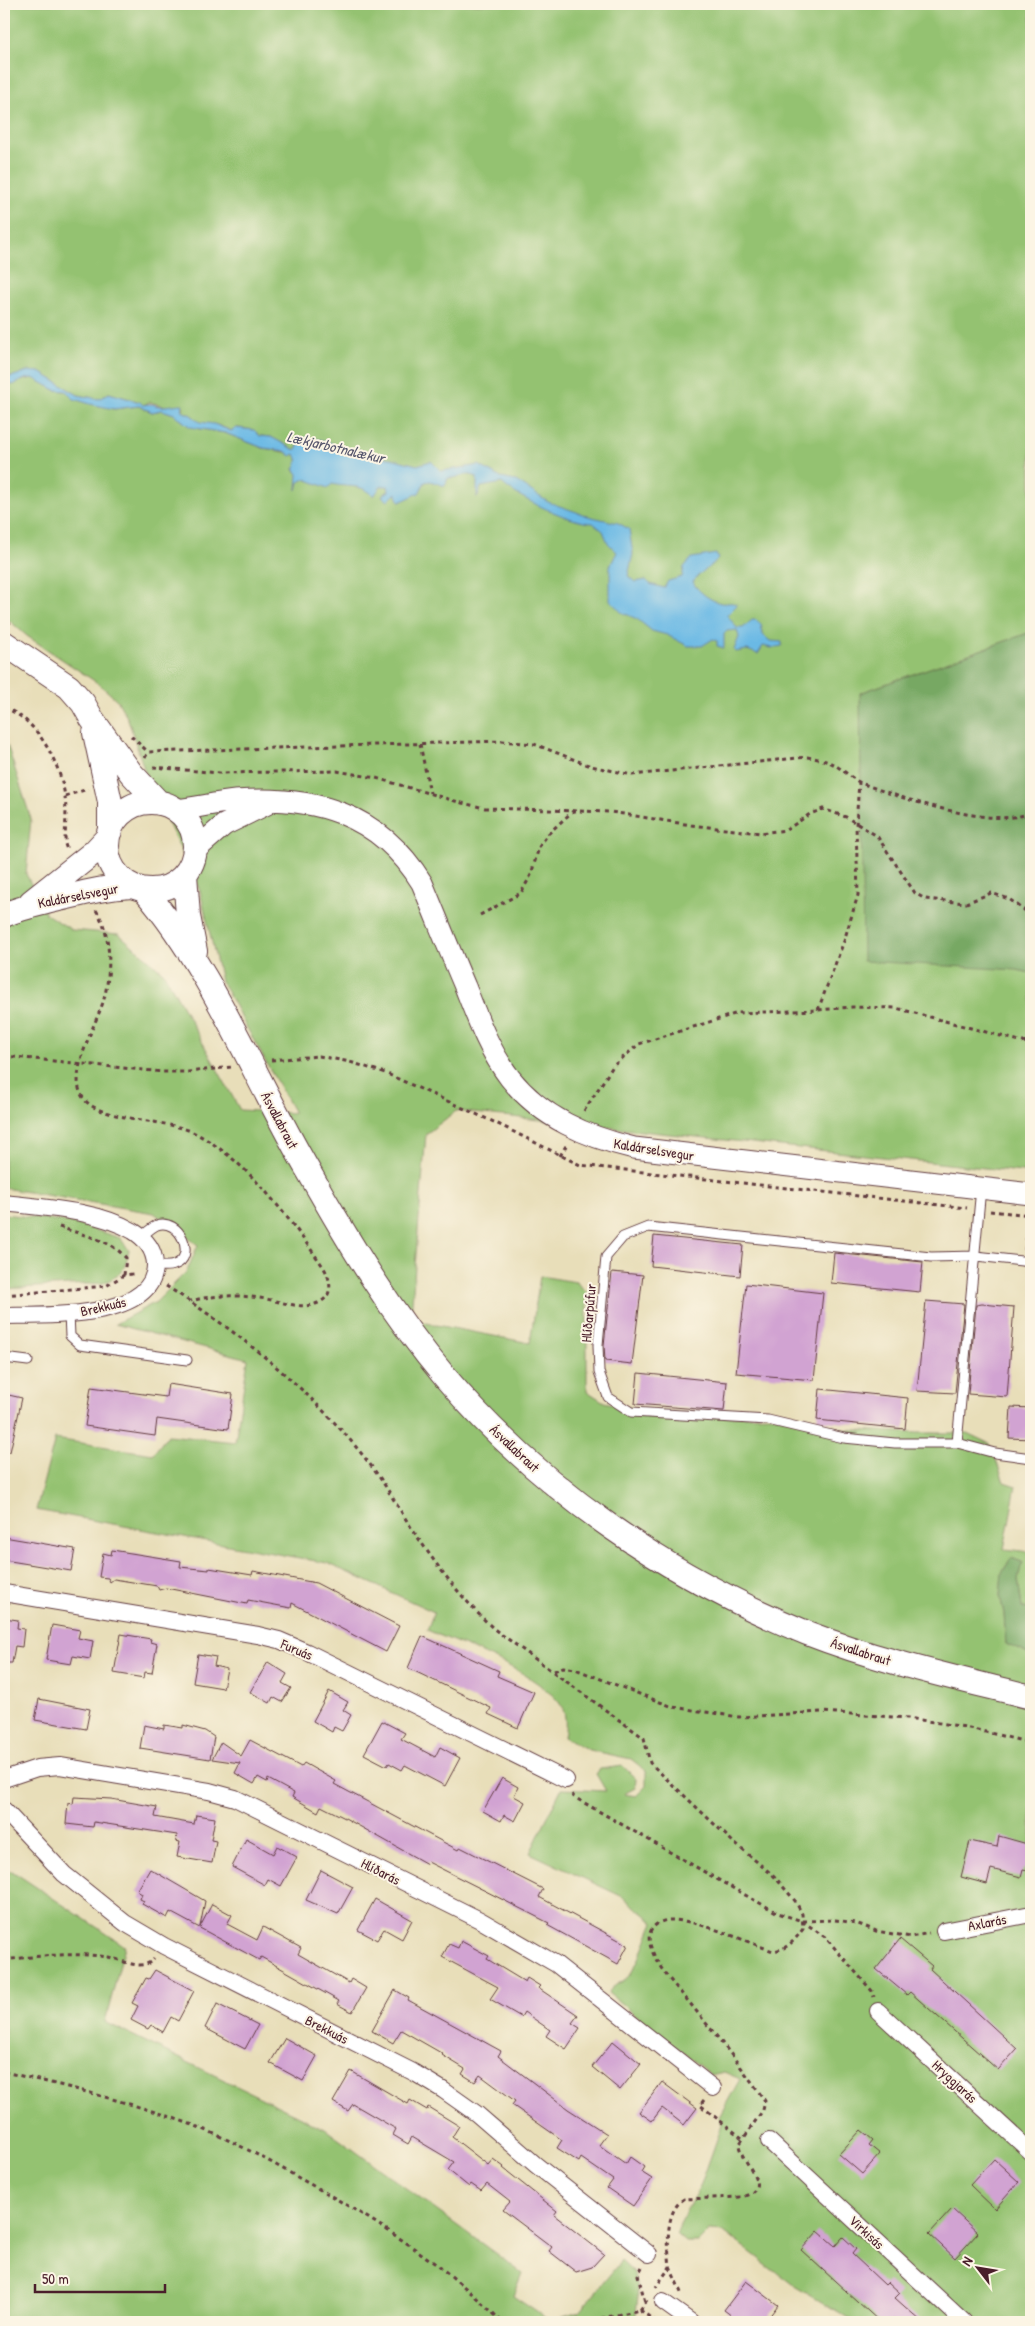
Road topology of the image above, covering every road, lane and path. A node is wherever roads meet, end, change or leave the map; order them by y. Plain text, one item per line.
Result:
1 (4, 643) edge
2 (4, 708) edge
3 (92, 719) junction
4 (420, 744) junction
5 (140, 766) dead end
6 (149, 766) dead end
7 (858, 782) junction
8 (430, 793) junction
9 (272, 802) junction
10 (167, 806) junction
11 (574, 810) junction
12 (1031, 812) edge
13 (856, 825) junction
14 (109, 834) junction
15 (194, 851) junction
16 (68, 852) dead end
17 (185, 874) junction
18 (138, 888) junction
19 (25, 906) junction
20 (93, 906) dead end
21 (1031, 914) edge
22 (4, 915) edge
23 (480, 915) dead end
24 (197, 965) junction
25 (818, 1010) junction
26 (1031, 1044) edge
27 (4, 1056) edge
28 (80, 1062) junction
29 (241, 1066) dead end
30 (575, 1129) junction
31 (560, 1156) dead end
32 (982, 1188) junction
33 (1031, 1201) edge
34 (4, 1203) edge
35 (55, 1226) dead end
36 (141, 1237) junction
37 (976, 1256) junction
38 (1027, 1261) edge
39 (155, 1266) junction
40 (133, 1274) dead end
41 (124, 1275) junction
42 (166, 1286) dead end
43 (4, 1295) edge
44 (191, 1302) junction
45 (69, 1314) junction
46 (4, 1316) edge
47 (4, 1358) edge
48 (187, 1360) dead end
49 (28, 1361) dead end
50 (957, 1443) junction
51 (1031, 1458) edge
52 (4, 1593) edge
53 (554, 1672) junction
54 (1031, 1697) edge
55 (1031, 1743) edge
56 (4, 1778) edge
57 (566, 1780) joint
58 (4, 1810) edge
59 (1031, 1914) edge
60 (802, 1922) junction
61 (944, 1931) joint
62 (164, 1946) junction
63 (4, 1960) edge
64 (878, 2011) joint
65 (4, 2072) edge
66 (713, 2088) joint
67 (742, 2138) junction
68 (769, 2141) dead end
69 (1031, 2152) edge
70 (649, 2254) joint
71 (670, 2267) junction
72 (656, 2295) junction
73 (645, 2302) junction
74 (640, 2310) junction
75 (677, 2312) junction
76 (502, 2322) edge
77 (594, 2322) edge
78 (656, 2322) edge
79 (691, 2322) edge
80 (964, 2322) edge

1 - 3 main road
2 - 16 path
3 - 10 main road
3 - 14 main road
4 - 5 path
4 - 7 path
4 - 8 path
6 - 8 path
7 - 12 path
7 - 13 path
8 - 11 path
9 - 10 street, Kaldárselsvegur
9 - 15 street, Kaldárselsvegur
9 - 30 street, Kaldárselsvegur
10 - 14 main road
10 - 15 main road
11 - 13 path
11 - 23 path
13 - 21 path
13 - 25 path
14 - 18 main road
14 - 19 main road, Kaldárselsvegur
15 - 17 main road
17 - 18 main road
17 - 24 main road, Ásvallabraut
18 - 19 main road, Kaldárselsvegur
18 - 24 main road, Ásvallabraut
19 - 22 main road, Kaldárselsvegur
20 - 28 path
24 - 54 main road, Ásvallabraut
25 - 26 path
25 - 30 path
27 - 28 path
28 - 29 path
28 - 44 path
30 - 31 path
30 - 32 street, Kaldárselsvegur
32 - 33 street, Kaldárselsvegur
32 - 37 lane
33 - 38 path
34 - 36 street
35 - 41 path
36 - 39 street
36 - 39 lane
37 - 38 lane, Hlíðarþúfur
37 - 50 lane
37 - 50 lane, Hlíðarþúfur
39 - 45 street, Brekkuás
40 - 41 path
41 - 43 path
42 - 44 path
44 - 53 path
45 - 46 street, Brekkuás
45 - 48 lane
47 - 49 lane
50 - 51 lane, Hlíðarþúfur
52 - 57 street, Furuás
53 - 55 path
53 - 60 path
56 - 66 street, Hlíðarás
57 - 60 path
58 - 62 street, Brekkuás
59 - 61 street, Axlarás
60 - 61 path
60 - 64 path
60 - 67 path
62 - 63 path
62 - 70 street, Brekkuás
64 - 69 street, Hryggjarás
65 - 76 path
66 - 67 path
67 - 71 path
68 - 80 street, Virkisás
70 - 73 path
71 - 72 path
71 - 75 path
72 - 73 path
72 - 75 street
73 - 74 path
74 - 77 path
74 - 78 path
75 - 79 street

